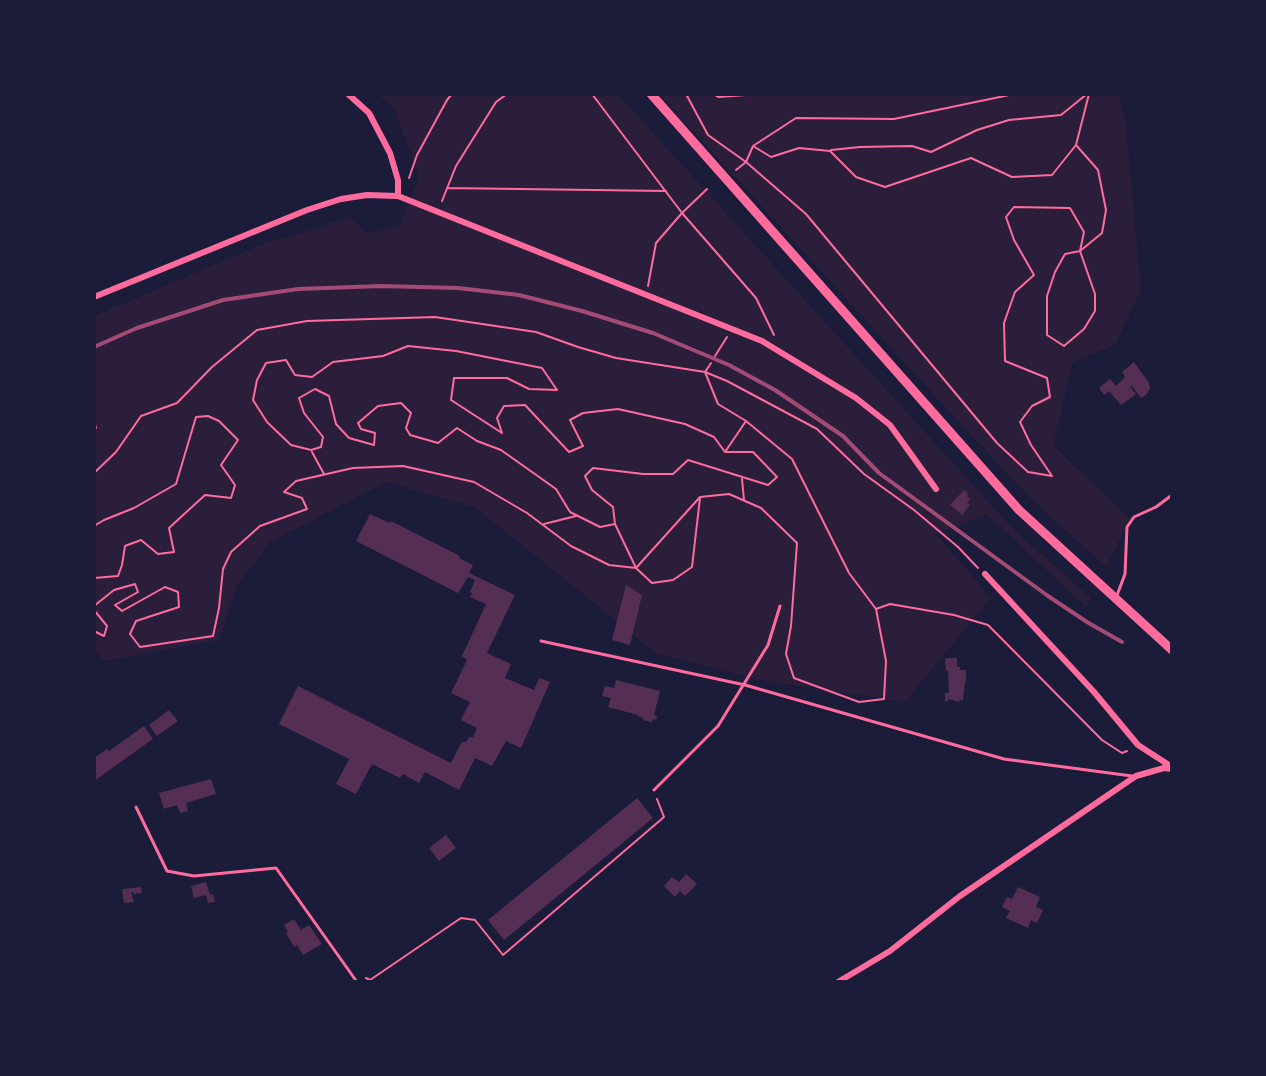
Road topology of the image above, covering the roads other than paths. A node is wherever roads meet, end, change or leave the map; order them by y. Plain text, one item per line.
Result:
1 (348, 94) edge
2 (651, 94) edge
3 (401, 196) junction
4 (94, 297) edge
5 (936, 489) dead end
6 (1172, 495) edge
7 (985, 574) road end
8 (1116, 598) junction
9 (780, 606) dead end
10 (541, 641) dead end
11 (1172, 650) edge
12 (745, 685) junction
13 (1172, 768) edge
14 (1136, 776) junction
15 (654, 790) road end
16 (136, 807) dead end
17 (356, 981) edge
18 (838, 982) edge

1 - 3 street
2 - 8 main road
3 - 4 street
3 - 5 street
6 - 8 lane
7 - 13 street
8 - 11 main road
9 - 12 lane
10 - 12 lane
12 - 14 lane
12 - 15 lane
13 - 14 street
14 - 18 street
16 - 17 lane

